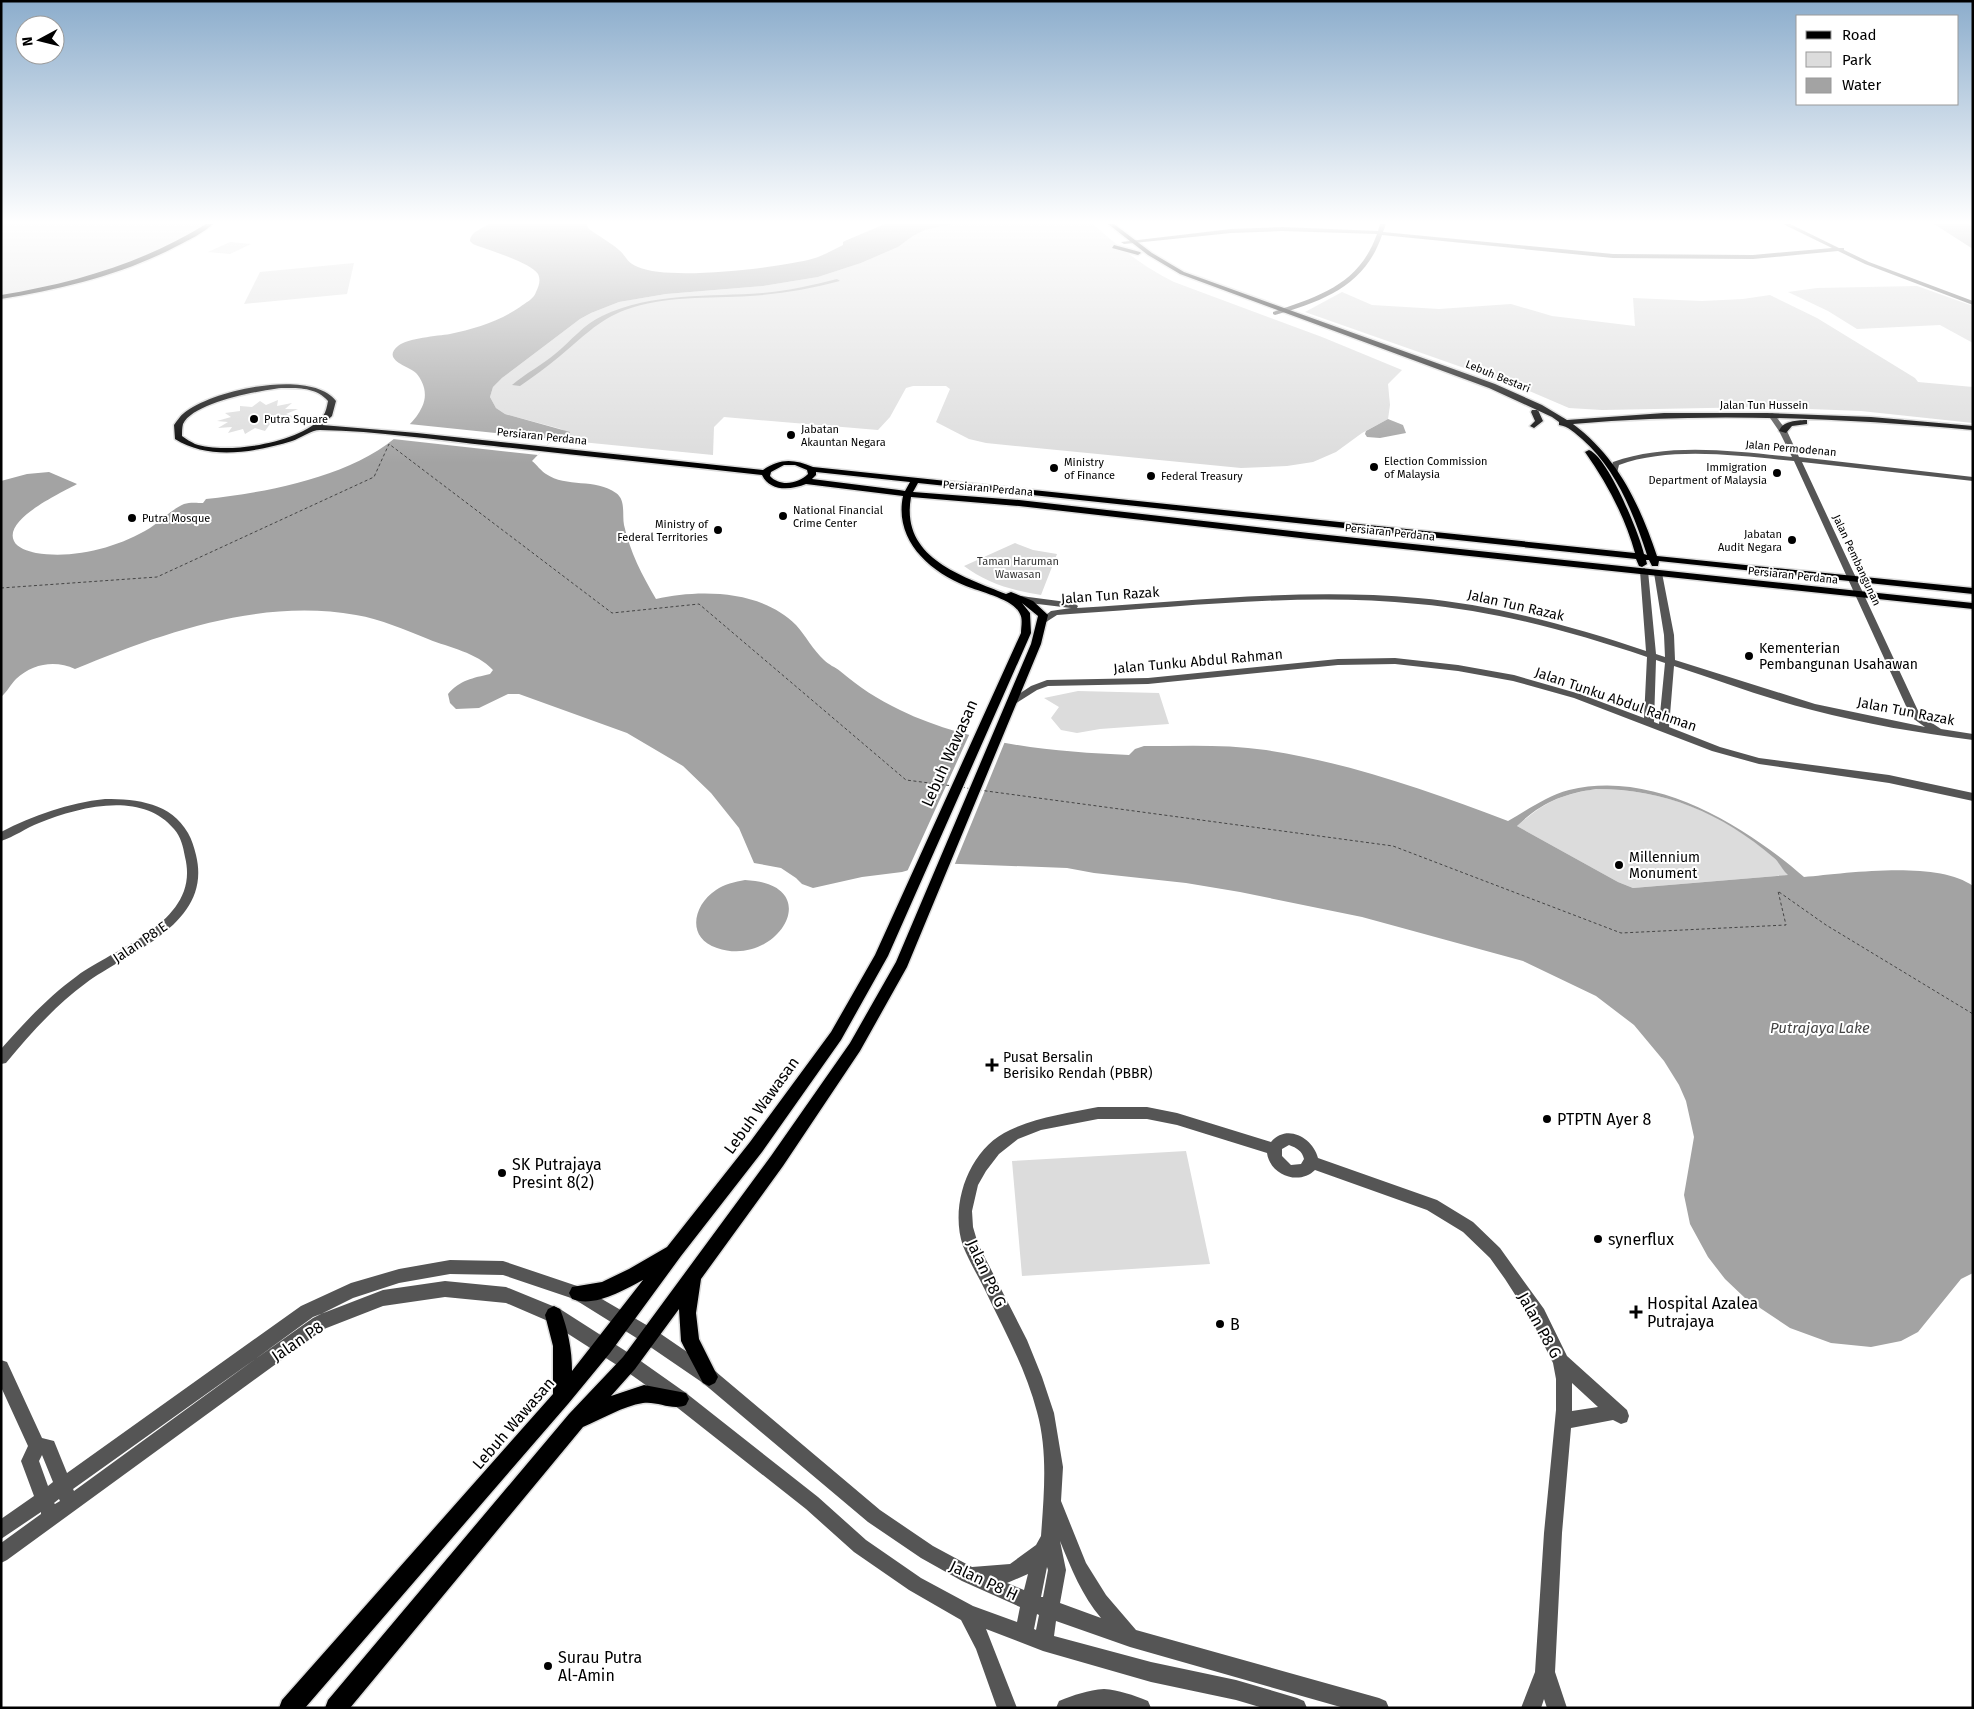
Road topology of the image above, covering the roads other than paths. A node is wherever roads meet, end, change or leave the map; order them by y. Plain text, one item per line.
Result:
1 (1259, 304) edge
2 (1261, 304) edge
3 (1261, 304) edge
4 (1294, 304) edge
5 (1302, 304) edge
6 (1296, 306) junction
7 (1278, 310) junction
8 (1307, 320) junction
9 (1535, 412) junction
10 (1550, 413) junction
11 (1775, 418) junction
12 (1595, 420) junction
13 (1757, 420) junction
14 (323, 421) junction
15 (1820, 421) junction
16 (1610, 425) junction
17 (1534, 426) dead end
18 (1563, 426) junction
19 (315, 427) junction
20 (1973, 428) edge
21 (1783, 430) junction
22 (395, 431) junction
23 (1973, 433) edge
24 (1592, 444) junction
25 (1798, 460) junction
26 (811, 469) junction
27 (768, 471) junction
28 (1614, 471) junction
29 (1973, 478) edge
30 (920, 480) junction
31 (806, 481) junction
32 (912, 494) junction
33 (932, 496) junction
34 (911, 505) junction
35 (1641, 557) junction
36 (1653, 558) junction
37 (941, 566) junction
38 (1644, 571) junction
39 (1658, 573) junction
40 (1851, 578) junction
41 (1973, 591) edge
42 (1858, 594) junction
43 (1021, 599) junction
44 (1973, 606) edge
45 (1102, 610) junction
46 (1043, 621) junction
47 (1026, 634) junction
48 (1652, 655) junction
49 (1670, 661) junction
50 (1012, 703) junction
51 (1916, 717) junction
52 (1649, 723) junction
53 (1901, 725) junction
54 (1664, 729) junction
55 (1944, 733) junction
56 (1973, 737) edge
57 (1973, 797) edge
58 (1, 838) edge
59 (1, 1059) edge
60 (1274, 1149) junction
61 (1312, 1162) junction
62 (675, 1250) junction
63 (694, 1275) junction
64 (578, 1293) junction
65 (554, 1315) junction
66 (622, 1320) junction
67 (650, 1336) junction
68 (604, 1346) junction
69 (1561, 1362) junction
70 (629, 1363) junction
71 (1, 1368) edge
72 (709, 1377) junction
73 (562, 1398) junction
74 (680, 1399) junction
75 (576, 1421) junction
76 (1564, 1421) junction
77 (36, 1446) junction
78 (63, 1485) junction
79 (44, 1498) junction
80 (70, 1504) junction
81 (1054, 1504) junction
82 (51, 1518) junction
83 (1, 1530) edge
84 (1046, 1545) junction
85 (1, 1554) edge
86 (968, 1575) junction
87 (1030, 1602) junction
88 (1050, 1609) junction
89 (968, 1613) junction
90 (1023, 1635) junction
91 (1130, 1638) junction
92 (1043, 1642) junction
93 (1545, 1672) junction
94 (290, 1708) edge
95 (336, 1708) edge
96 (1006, 1708) edge
97 (1066, 1708) edge
98 (1141, 1708) edge
99 (1298, 1708) edge
100 (1379, 1708) edge
101 (1531, 1708) edge
102 (1556, 1708) edge

1 - 7 main road, Lebuh Bestari
2 - 7 main road, Lebuh Bestari
3 - 7 main road
4 - 7 street
5 - 6 street
6 - 7 street
6 - 8 main road
7 - 8 main road, Lebuh Bestari
7 - 9 main road, Lebuh Bestari
8 - 10 main road, Lebuh Bestari
9 - 17 main road
9 - 18 main road, Lebuh Bestari
10 - 12 main road
10 - 18 main road, Lebuh Bestari
11 - 12 main road, Jalan Tun Hussein
11 - 13 main road, Jalan Tun Hussein
11 - 15 main road, Jalan Tun Hussein
11 - 20 main road, Jalan Tun Hussein
11 - 21 street, Jalan Pembangunan
12 - 18 main road, Jalan Tun Hussein
13 - 16 main road, Jalan Tun Hussein
13 - 21 main road
14 - 19 main road
14 - 19 main road
14 - 22 main road, Persiaran Perdana
15 - 21 main road
15 - 23 main road, Jalan Tun Hussein
16 - 18 main road, Jalan Tun Hussein
16 - 24 main road
18 - 24 main road, Lebuh Bestari
18 - 35 main road, Lebuh Bestari
19 - 22 main road, Persiaran Perdana
21 - 25 street, Jalan Pembangunan
22 - 27 main road, Persiaran Perdana
24 - 28 main road, Lebuh Bestari
25 - 28 street, Jalan Permodenan
25 - 29 street, Jalan Permodenan
25 - 40 street, Jalan Pembangunan
26 - 27 main road, Persiaran Perdana
26 - 30 main road, Persiaran Perdana
26 - 31 main road
27 - 31 main road, Persiaran Perdana
28 - 36 main road, Lebuh Bestari
30 - 32 main road
30 - 35 main road, Persiaran Perdana
31 - 32 main road, Persiaran Perdana
32 - 33 main road, Persiaran Perdana
32 - 34 main road
32 - 37 main road
33 - 34 main road
33 - 38 main road, Persiaran Perdana
34 - 37 main road
35 - 36 main road, Persiaran Perdana
35 - 38 main road, Lebuh Bestari
36 - 39 main road, Lebuh Bestari
36 - 40 main road, Persiaran Perdana
37 - 43 main road
37 - 47 main road
38 - 39 main road, Persiaran Perdana
38 - 48 street, Lebuh Bestari
39 - 42 main road, Persiaran Perdana
39 - 49 street, Lebuh Bestari
40 - 41 main road, Persiaran Perdana
40 - 42 street, Jalan Pembangunan
42 - 44 main road, Persiaran Perdana
42 - 51 street, Jalan Pembangunan
43 - 45 street
43 - 46 main road
45 - 46 street, Jalan Tun Razak
45 - 48 street, Jalan Tun Razak
46 - 47 main road
46 - 50 main road
47 - 62 main road, Lebuh Wawasan
48 - 49 street, Jalan Tun Razak
48 - 52 street, Lebuh Bestari
49 - 53 street, Jalan Tun Razak
49 - 54 street, Lebuh Bestari
50 - 52 street, Jalan Tunku Abdul Rahman
50 - 63 main road
51 - 53 street
51 - 55 street
52 - 54 street, Jalan Tunku Abdul Rahman
53 - 55 street, Jalan Tun Razak
54 - 57 street, Jalan Tunku Abdul Rahman
55 - 56 street, Jalan Tun Razak
58 - 59 street, Jalan P8 E
60 - 61 street
60 - 61 street
60 - 81 street, Jalan P8 G
61 - 69 street, Jalan P8 G
62 - 64 main road
62 - 66 main road, Lebuh Wawasan
63 - 67 main road
63 - 72 main road
64 - 66 street, Jalan P8
64 - 78 street, Jalan P8
65 - 68 street, Jalan P8
65 - 73 main road
65 - 80 street, Jalan P8
66 - 67 street, Jalan P8
66 - 68 main road, Lebuh Wawasan
67 - 70 main road
67 - 72 street, Jalan P8 H
68 - 70 street, Jalan P8
68 - 73 main road, Lebuh Wawasan
69 - 76 street, Jalan P8 G
69 - 76 street
70 - 74 street, Jalan P8
70 - 75 main road
71 - 77 street
72 - 86 street, Jalan P8 H
73 - 94 main road, Lebuh Wawasan
74 - 75 main road
74 - 89 street
75 - 95 main road
76 - 93 street, Jalan P8 G
77 - 78 street
77 - 79 street
78 - 79 street, Jalan P8
78 - 80 street
79 - 82 street
79 - 83 street, Jalan P8
80 - 82 street, Jalan P8
81 - 84 street, Jalan P8 G
81 - 91 street
82 - 85 street, Jalan P8
84 - 86 street
84 - 87 street, Jalan P8 G
84 - 88 street, Jalan P8 G
86 - 87 street, Jalan P8 H
87 - 88 street, Jalan P8 H
87 - 90 street, Jalan P8 G
88 - 91 street, Jalan P8 H
88 - 92 street, Jalan P8 G
89 - 90 street
89 - 96 street
90 - 92 street
91 - 100 street, Jalan P8 H
92 - 99 street
93 - 101 street, Jalan P8 G
93 - 102 street, Jalan P8 G
97 - 98 street

